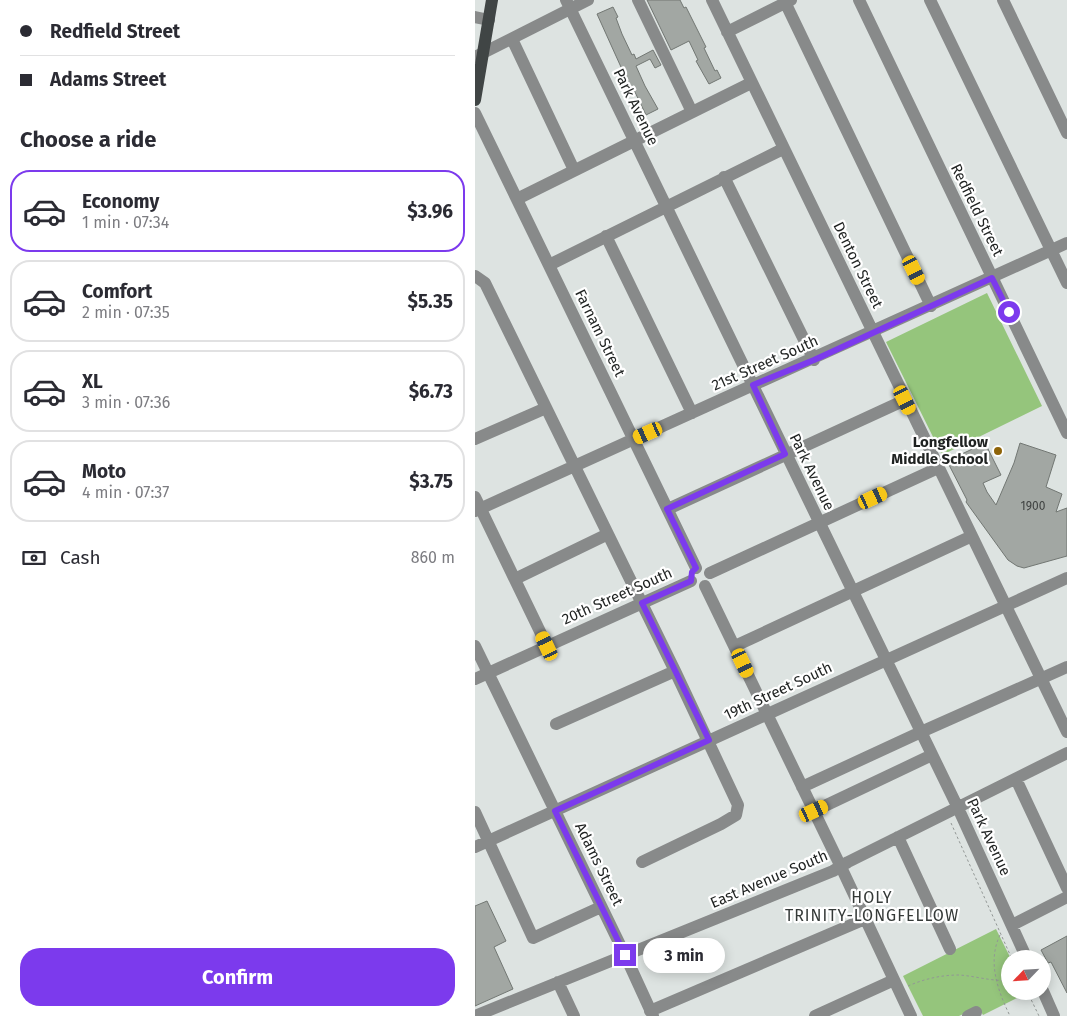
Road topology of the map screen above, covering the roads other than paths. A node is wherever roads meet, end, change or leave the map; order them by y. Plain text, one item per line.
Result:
1 (492, 0) edge
2 (588, 0) edge
3 (638, 0) edge
4 (712, 0) edge
5 (859, 0) edge
6 (930, 0) edge
7 (1003, 0) edge
8 (787, 1) edge
9 (568, 4) edge
10 (475, 17) edge
11 (489, 20) junction
12 (727, 32) junction
13 (512, 39) junction
14 (479, 55) edge
15 (751, 83) junction
16 (475, 100) edge
17 (692, 112) junction
18 (475, 113) edge
19 (1067, 133) edge
20 (634, 141) junction
21 (783, 149) junction
22 (574, 170) junction
23 (724, 178) junction
24 (517, 199) junction
25 (665, 206) junction
26 (606, 236) junction
27 (1067, 243) edge
28 (1051, 250) junction
29 (549, 265) junction
30 (475, 276) edge
31 (992, 278) junction
32 (1067, 283) edge
33 (931, 306) junction
34 (873, 333) junction
35 (814, 360) junction
36 (753, 385) junction
37 (905, 400) junction
38 (546, 408) junction
39 (692, 413) junction
40 (1063, 413) edge
41 (1067, 433) edge
42 (475, 439) edge
43 (634, 439) junction
44 (785, 454) junction
45 (574, 466) junction
46 (938, 468) junction
47 (477, 506) edge
48 (667, 509) junction
49 (819, 523) junction
50 (608, 534) junction
51 (972, 536) junction
52 (696, 568) junction
53 (709, 573) junction
54 (1067, 578) edge
55 (515, 579) junction
56 (691, 581) junction
57 (705, 586) junction
58 (853, 591) junction
59 (642, 603) junction
60 (1005, 606) junction
61 (475, 646) edge
62 (547, 646) junction
63 (735, 646) junction
64 (885, 660) junction
65 (1067, 666) edge
66 (675, 670) junction
67 (488, 673) junction
68 (475, 679) edge
69 (1040, 679) junction
70 (767, 714) junction
71 (555, 724) dead end
72 (921, 732) junction
73 (1067, 732) edge
74 (709, 740) junction
75 (1067, 753) edge
76 (932, 755) junction
77 (1016, 779) junction
78 (802, 787) junction
79 (555, 811) junction
80 (814, 811) junction
81 (952, 811) junction
82 (475, 812) edge
83 (898, 837) junction
84 (489, 840) junction
85 (475, 847) edge
86 (642, 862) dead end
87 (841, 867) junction
88 (1067, 888) edge
89 (1067, 897) edge
90 (601, 907) junction
91 (865, 920) junction
92 (1011, 925) junction
93 (950, 949) dead end
94 (1023, 950) edge
95 (625, 955) junction
96 (558, 982) junction
97 (898, 984) junction
98 (1047, 1000) edge
99 (492, 1013) edge
100 (830, 1013) edge
101 (652, 1014) edge
102 (475, 1016) edge
103 (574, 1016) edge
104 (815, 1016) edge
105 (911, 1016) edge
106 (1054, 1016) edge

1 - 11 main road
2 - 9 street
3 - 17 street
4 - 12 street, Denton Street
5 - 31 street, Redfield Street
6 - 28 street
7 - 19 street
8 - 12 street
8 - 33 street
9 - 13 street
9 - 20 street, Park Avenue
10 - 11 street
11 - 14 main road
12 - 15 street, Denton Street
13 - 14 street
13 - 22 street
14 - 16 main road
15 - 17 street
15 - 21 street, Denton Street
17 - 20 street
18 - 24 street, Farnam Street
20 - 22 street
20 - 25 street, Park Avenue
21 - 23 street
21 - 34 street, Denton Street
22 - 24 street
23 - 25 street
23 - 35 street
24 - 29 street, Farnam Street
25 - 26 street
25 - 36 street, Park Avenue
26 - 29 street
26 - 39 street
27 - 28 street, 21st Street South
28 - 31 street, 21st Street South
28 - 32 street
29 - 43 street, Farnam Street
30 - 38 street
31 - 33 street, 21st Street South
31 - 40 street, Redfield Street
33 - 34 street, 21st Street South
34 - 35 street, 21st Street South
34 - 37 street, Denton Street
35 - 36 street, 21st Street South
36 - 39 street, 21st Street South
36 - 44 street, Park Avenue
37 - 44 street
37 - 46 street, Denton Street
38 - 42 street
38 - 45 street
39 - 43 street, 21st Street South
40 - 41 street, Redfield Street
43 - 45 street, 21st Street South
43 - 48 street, Farnam Street
44 - 48 street
44 - 49 street, Park Avenue
45 - 47 street, 21st Street South
45 - 50 street
46 - 49 street
46 - 51 street, Denton Street
47 - 55 street
48 - 52 street, Farnam Street
49 - 53 street
49 - 58 street, Park Avenue
50 - 55 street
50 - 59 street
51 - 58 street
51 - 60 street, Denton Street
52 - 53 street
52 - 56 street
53 - 57 street
54 - 60 street, 19th Street South
55 - 62 street
56 - 57 street
56 - 59 street, 20th Street South
57 - 63 street
58 - 63 street
58 - 64 street, Park Avenue
59 - 62 street, 20th Street South
59 - 66 street
60 - 64 street, 19th Street South
60 - 69 street, Denton Street
61 - 67 street, Adams Street
62 - 67 street, 20th Street South
63 - 70 street
64 - 70 street, 19th Street South
64 - 72 street, Park Avenue
65 - 69 street
66 - 71 street
66 - 74 street
67 - 68 street, 20th Street South
67 - 79 street, Adams Street
69 - 72 street
69 - 73 street, Denton Street
70 - 74 street, 19th Street South
70 - 78 street
72 - 76 street, Park Avenue
72 - 78 street
74 - 79 street, 19th Street South
74 - 86 street
75 - 77 street, East Avenue South
76 - 80 street
76 - 81 street, Park Avenue
77 - 81 street, East Avenue South
77 - 88 street
78 - 80 street
79 - 84 street, 19th Street South
79 - 90 street, Adams Street
80 - 87 street
81 - 83 street, East Avenue South
81 - 92 street, Park Avenue
82 - 84 street
83 - 87 street, East Avenue South
83 - 93 street
84 - 85 street, 19th Street South
84 - 90 street
87 - 91 street
87 - 95 street, East Avenue South
89 - 92 street
90 - 95 street, Adams Street
91 - 97 street
91 - 101 street
92 - 94 street, Park Avenue
95 - 96 street, East Avenue South
95 - 101 street, Adams Street
96 - 99 street, East Avenue South
96 - 103 street
97 - 100 street
97 - 105 street
98 - 106 street
99 - 102 street, East Avenue South
100 - 104 street

